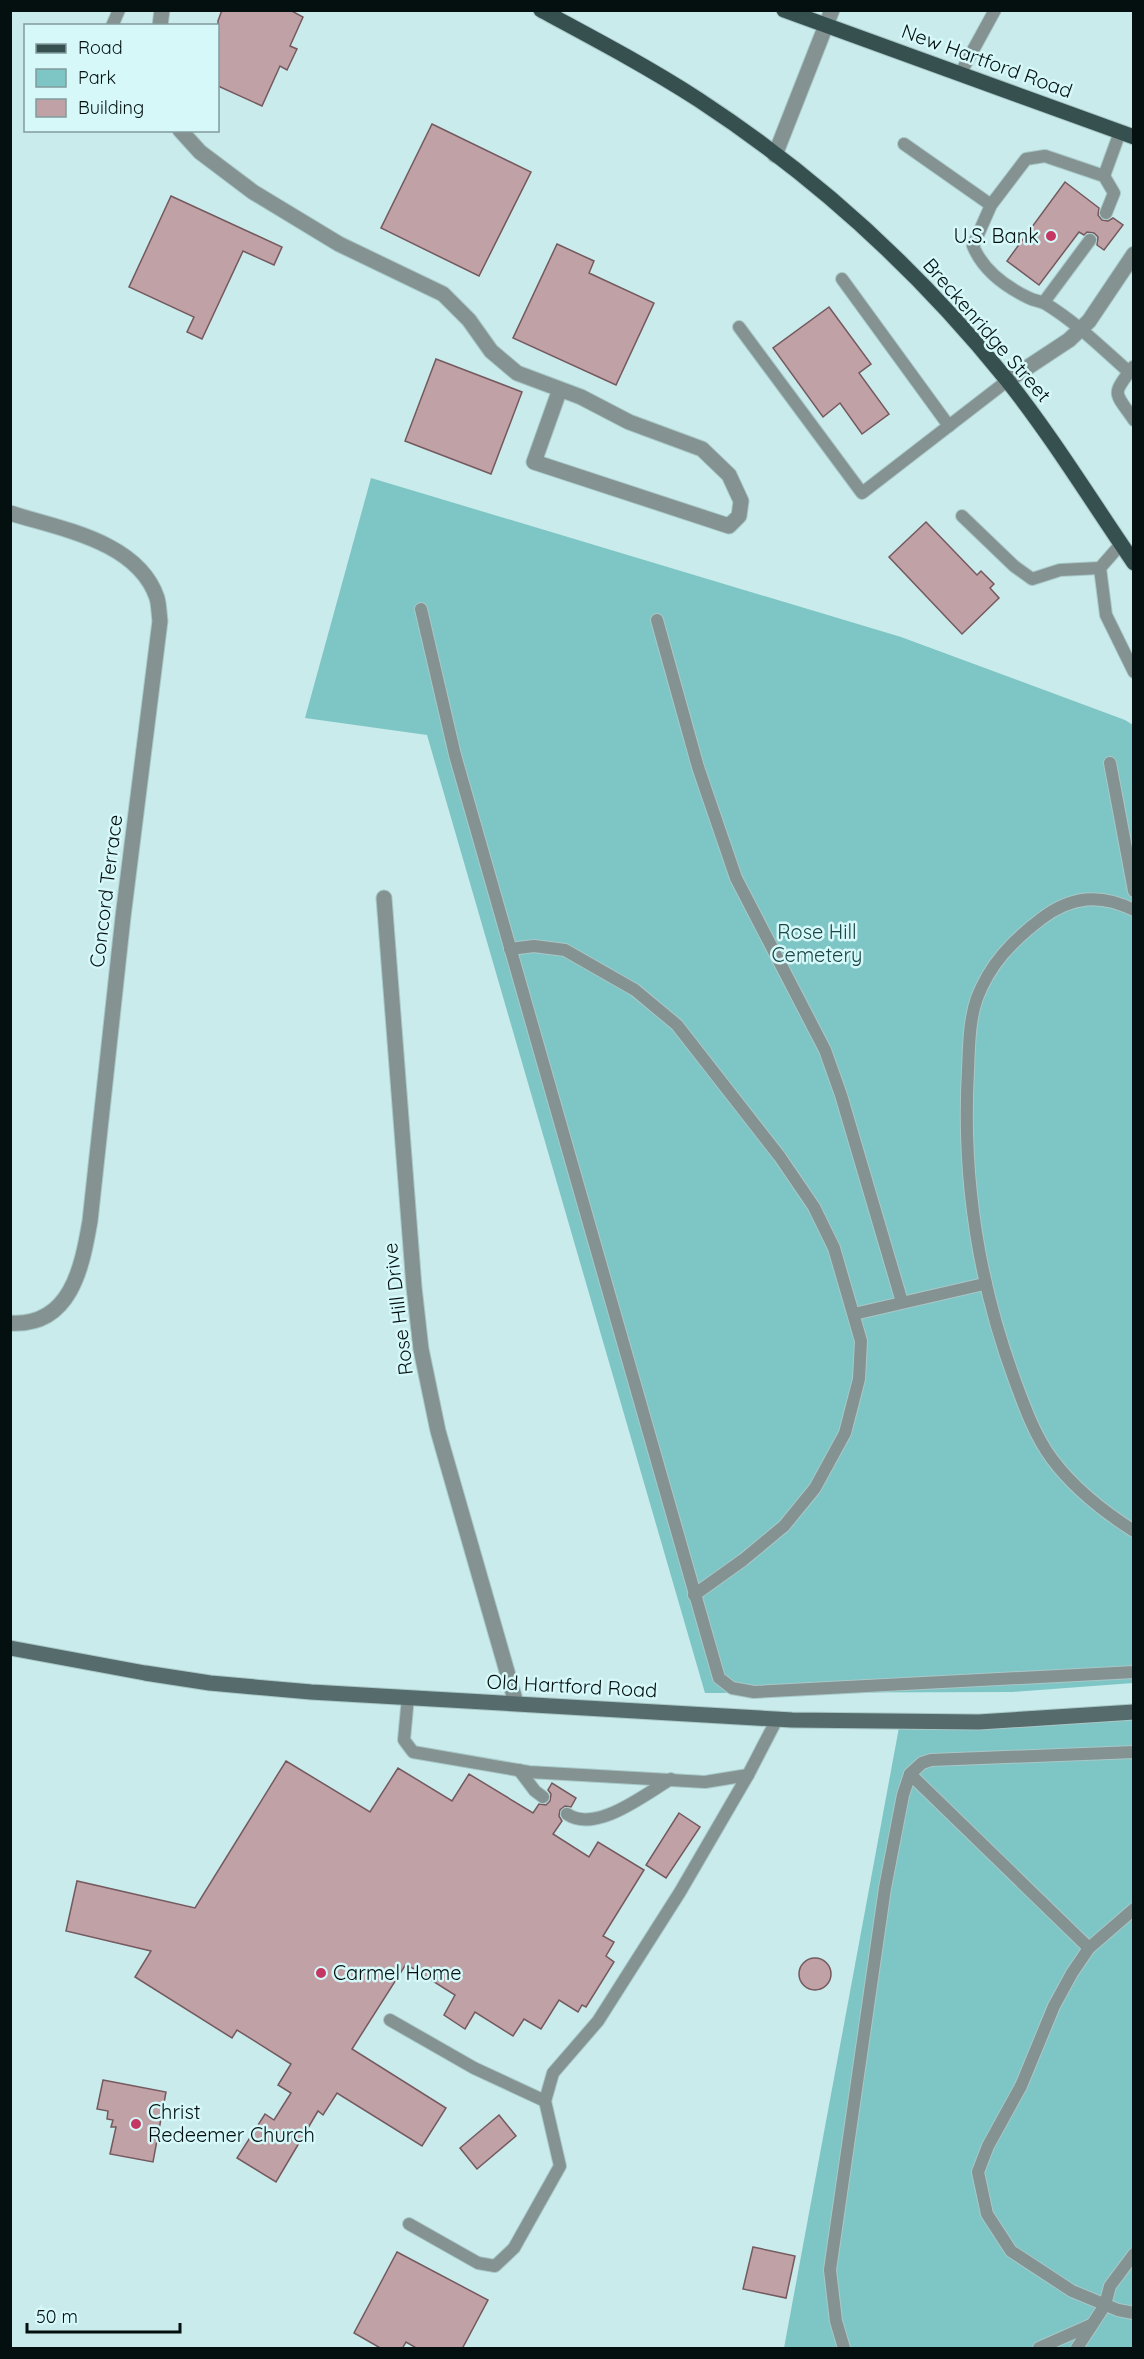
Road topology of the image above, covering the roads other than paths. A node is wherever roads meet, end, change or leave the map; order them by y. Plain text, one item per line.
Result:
1 (119, 10) edge
2 (541, 10) edge
3 (784, 10) edge
4 (832, 10) edge
5 (995, 10) edge
6 (113, 24) edge
7 (826, 26) junction
8 (960, 74) junction
9 (182, 132) edge
10 (1127, 135) edge
11 (904, 144) dead end
12 (775, 155) junction
13 (1104, 176) junction
14 (991, 205) junction
15 (1106, 213) dead end
16 (1090, 240) dead end
17 (1134, 254) edge
18 (842, 279) dead end
19 (1044, 302) junction
20 (739, 327) dead end
21 (1080, 329) junction
22 (1131, 369) edge
23 (1007, 381) junction
24 (560, 389) junction
25 (1134, 420) edge
26 (949, 426) junction
27 (10, 513) edge
28 (962, 516) dead end
29 (1129, 553) edge
30 (1100, 568) junction
31 (421, 609) dead end
32 (657, 620) dead end
33 (1134, 672) edge
34 (1110, 763) dead end
35 (1134, 891) edge
36 (384, 898) dead end
37 (1134, 910) edge
38 (510, 949) junction
39 (984, 1284) junction
40 (902, 1302) junction
41 (854, 1314) junction
42 (10, 1323) edge
43 (1134, 1531) edge
44 (694, 1595) junction
45 (11, 1650) edge
46 (1134, 1672) edge
47 (408, 1697) junction
48 (516, 1703) junction
49 (1134, 1712) edge
50 (777, 1719) junction
51 (1134, 1752) edge
52 (519, 1770) junction
53 (910, 1774) junction
54 (748, 1775) junction
55 (670, 1779) junction
56 (543, 1797) dead end
57 (567, 1814) dead end
58 (1134, 1909) edge
59 (1089, 1948) junction
60 (390, 2020) dead end
61 (545, 2101) junction
62 (408, 2224) dead end
63 (1134, 2254) edge
64 (1105, 2305) junction
65 (1134, 2313) edge
66 (1092, 2324) junction
67 (844, 2349) edge
68 (1039, 2349) edge
69 (1077, 2349) edge

1 - 6 lane
2 - 12 main road
3 - 7 main road, New Hartford Road
4 - 7 street
5 - 8 lane
7 - 8 main road, New Hartford Road
7 - 12 street
8 - 10 main road, New Hartford Road
9 - 24 street
10 - 13 lane
11 - 14 lane
12 - 23 main road, Breckenridge Street
13 - 14 lane
13 - 15 lane
14 - 19 lane
16 - 19 lane
17 - 21 street
18 - 26 lane
19 - 21 lane
20 - 26 lane
21 - 22 lane
21 - 23 street
22 - 25 lane
23 - 26 lane
23 - 29 main road, Breckenridge Street
24 - 24 street
27 - 42 street, Concord Terrace
28 - 30 lane
29 - 30 lane
30 - 33 lane
31 - 38 lane
32 - 40 lane
34 - 35 lane
36 - 48 street, Rose Hill Drive
37 - 39 lane
38 - 41 lane
38 - 44 lane
39 - 40 lane
39 - 43 lane
40 - 41 lane
41 - 44 lane
44 - 46 lane
45 - 47 main road, Old Hartford Road
47 - 48 main road, Old Hartford Road
47 - 52 lane
48 - 50 main road, Old Hartford Road
49 - 50 main road, Old Hartford Road
50 - 54 lane
51 - 53 lane
52 - 55 lane
52 - 56 lane
53 - 59 lane
53 - 67 lane
54 - 55 lane
54 - 61 lane
55 - 57 lane
58 - 59 lane
59 - 64 lane
60 - 61 lane
61 - 62 lane
63 - 64 lane
64 - 65 lane
64 - 66 lane
66 - 68 lane
66 - 69 lane

